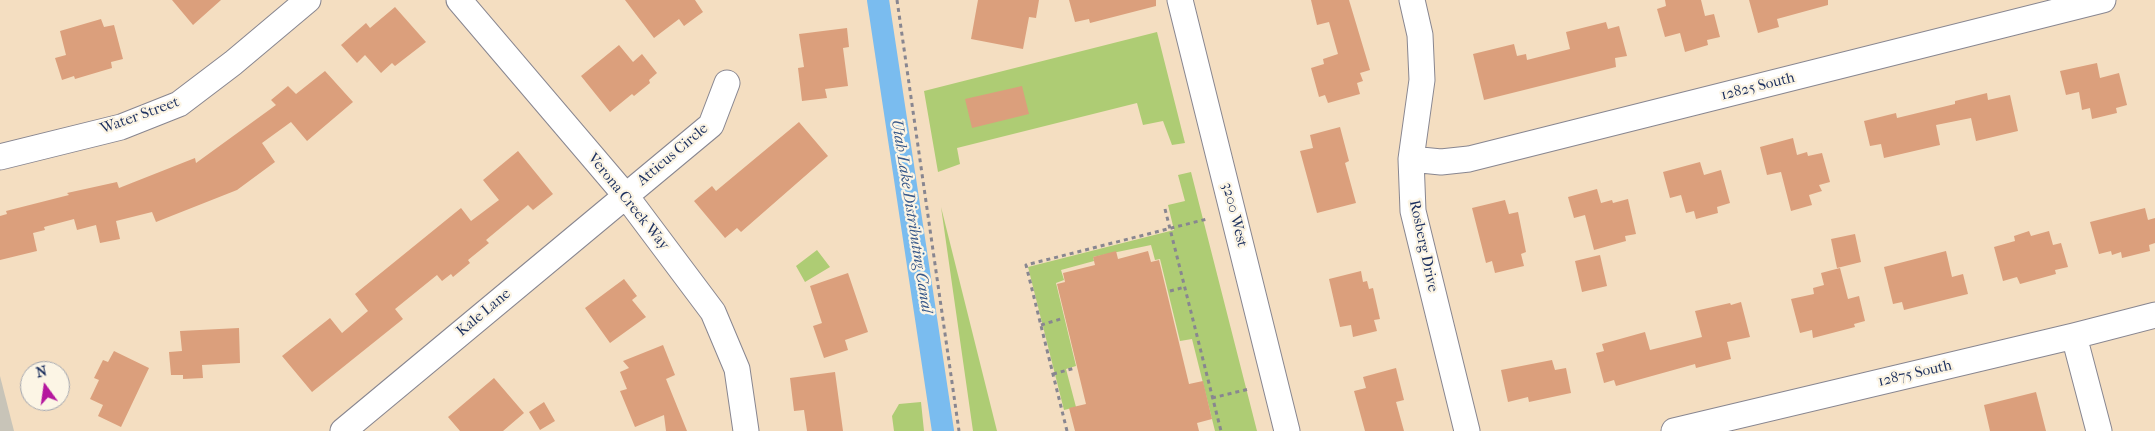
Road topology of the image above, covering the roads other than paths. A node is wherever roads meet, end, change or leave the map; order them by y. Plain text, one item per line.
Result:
1 (308, 0) edge
2 (459, 0) edge
3 (1180, 0) edge
4 (1412, 0) edge
5 (2103, 0) edge
6 (727, 83) dead end
7 (0, 157) edge
8 (1411, 160) junction
9 (626, 196) junction
10 (2155, 315) edge
11 (2074, 336) junction
12 (343, 431) edge
13 (746, 431) edge
14 (1287, 431) edge
15 (1467, 431) edge
16 (1674, 431) edge
17 (2099, 431) edge

1 - 7 street, Water Street
2 - 9 street, Verona Creek Way
3 - 14 street, 3200 West
4 - 8 street, Rosberg Drive
5 - 8 street, 12825 South
6 - 9 street, Atticus Circle
8 - 15 street, Rosberg Drive
9 - 12 street, Kale Lane
9 - 13 street, Verona Creek Way
10 - 11 street, 12875 South
11 - 16 street, 12875 South
11 - 17 street

